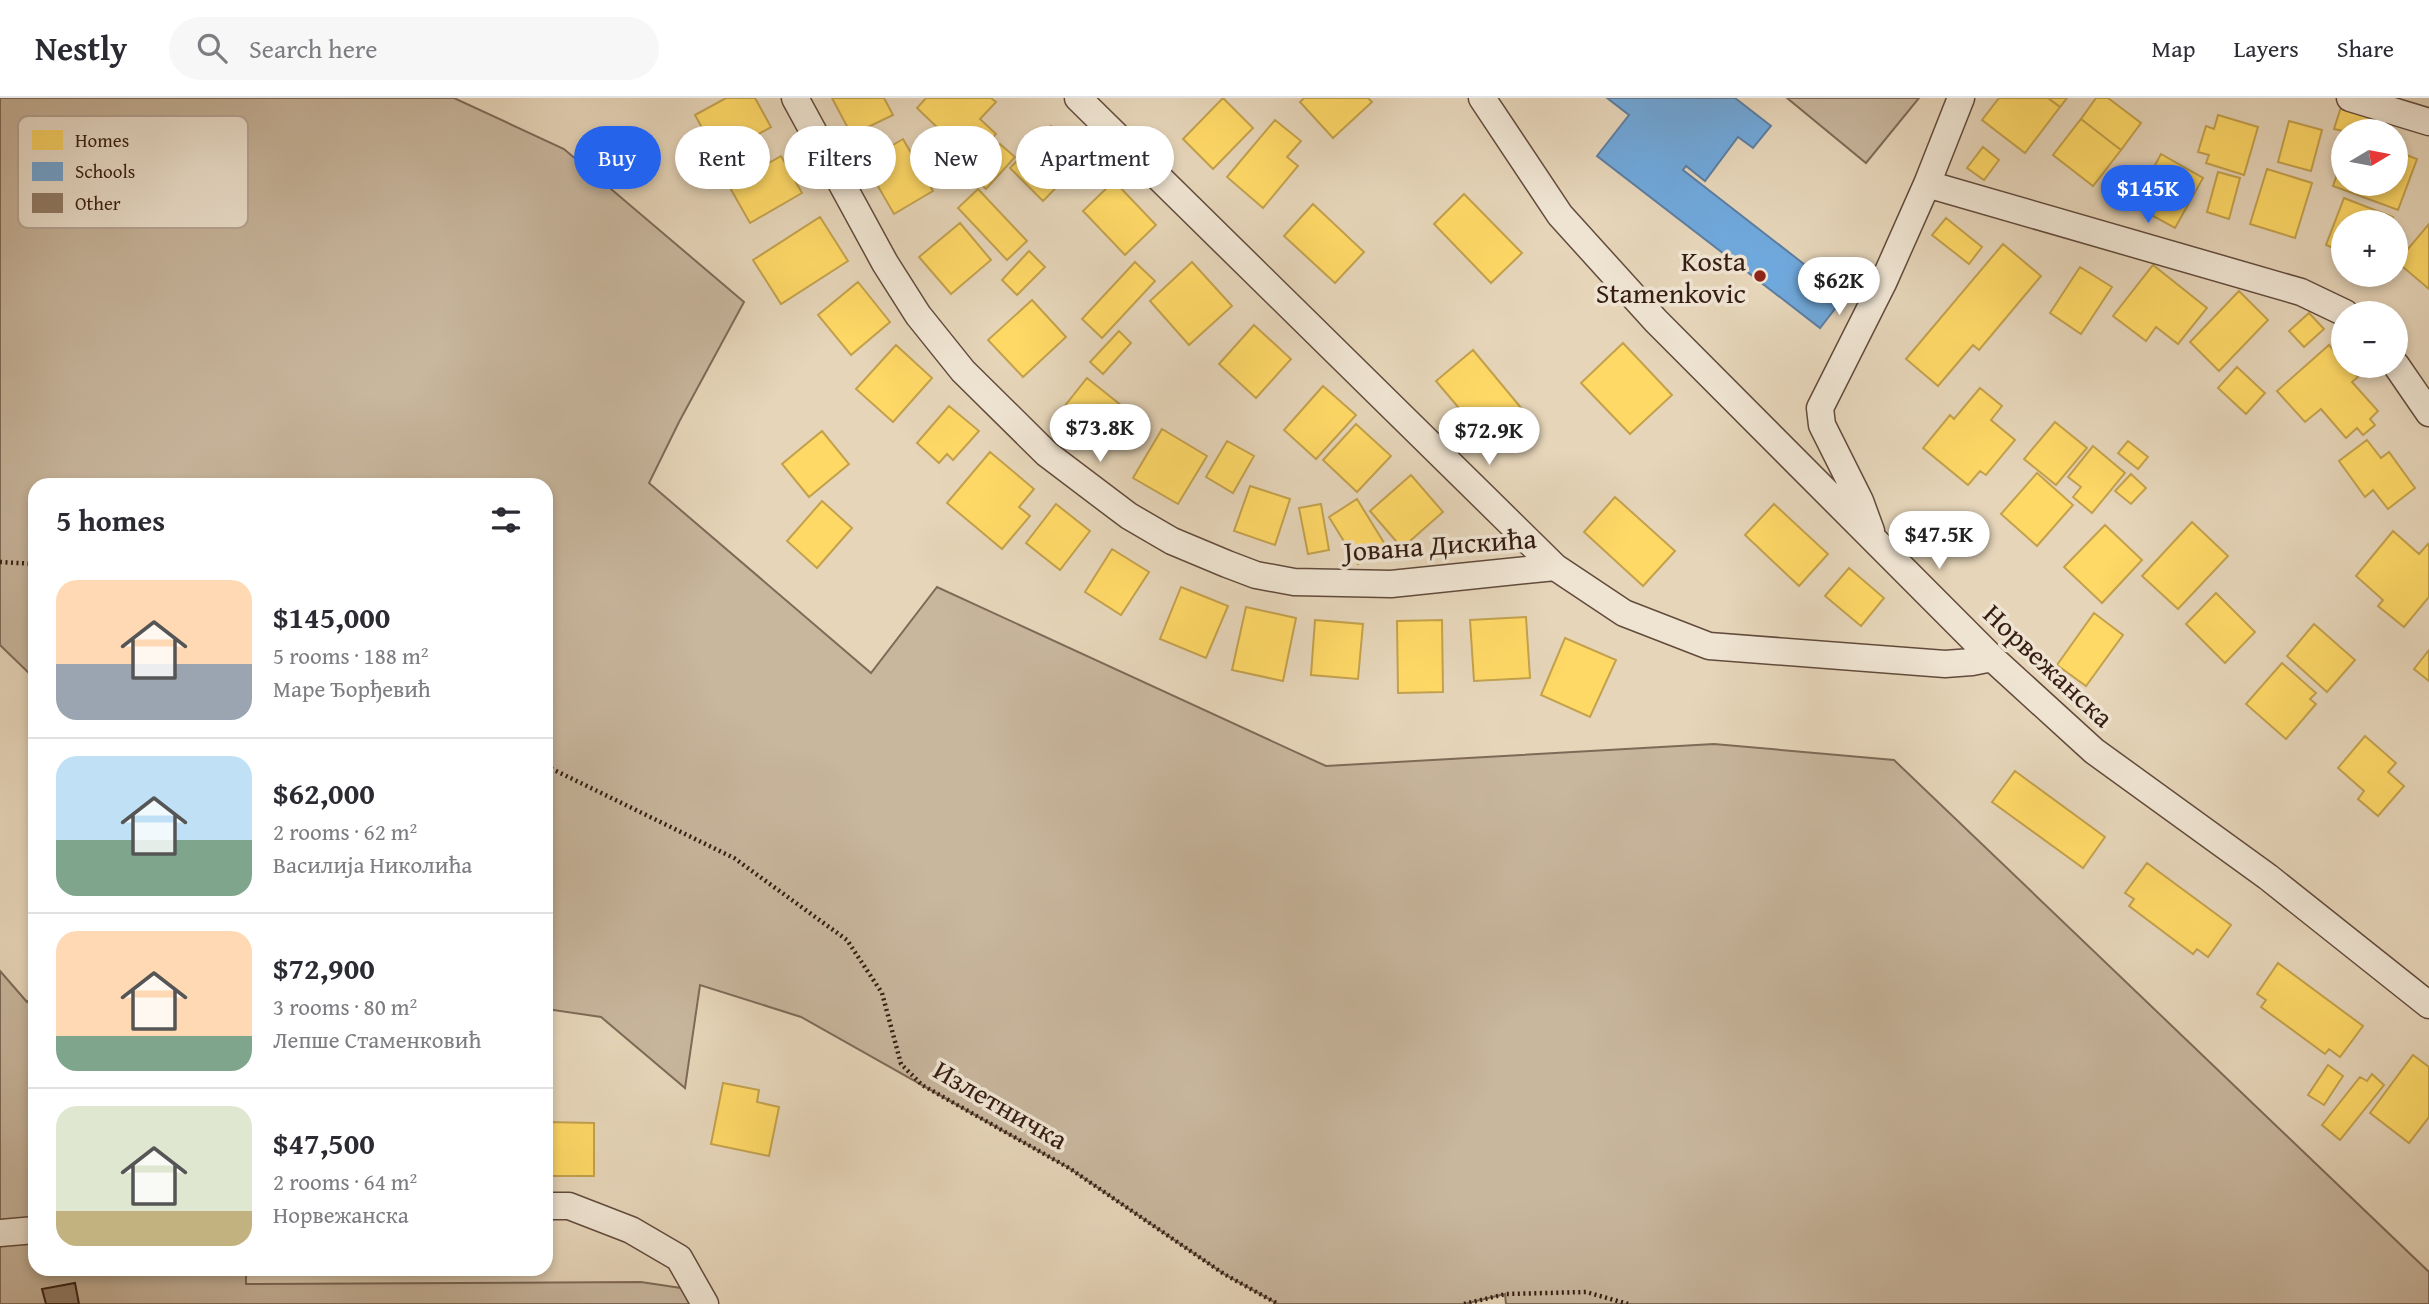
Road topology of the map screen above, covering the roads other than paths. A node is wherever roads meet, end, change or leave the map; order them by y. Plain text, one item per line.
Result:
1 (795, 98) edge
2 (1077, 98) edge
3 (1482, 98) edge
4 (1961, 98) edge
5 (2350, 98) edge
6 (2429, 122) edge
7 (1927, 184) junction
8 (2331, 306) edge
9 (2405, 378) edge
10 (2429, 413) edge
11 (1873, 538) junction
12 (1555, 567) junction
13 (1992, 657) junction
14 (2429, 1005) edge
15 (553, 1206) edge
16 (28, 1231) edge
17 (0, 1233) edge
18 (705, 1304) edge

1 - 12 street, Јована Дискића
2 - 12 street
3 - 11 street, Норвежанска
4 - 7 street
5 - 6 street
7 - 8 street
7 - 11 street
9 - 10 street
11 - 13 street, Норвежанска
12 - 13 street
13 - 14 street, Норвежанска
15 - 18 street
16 - 17 street

